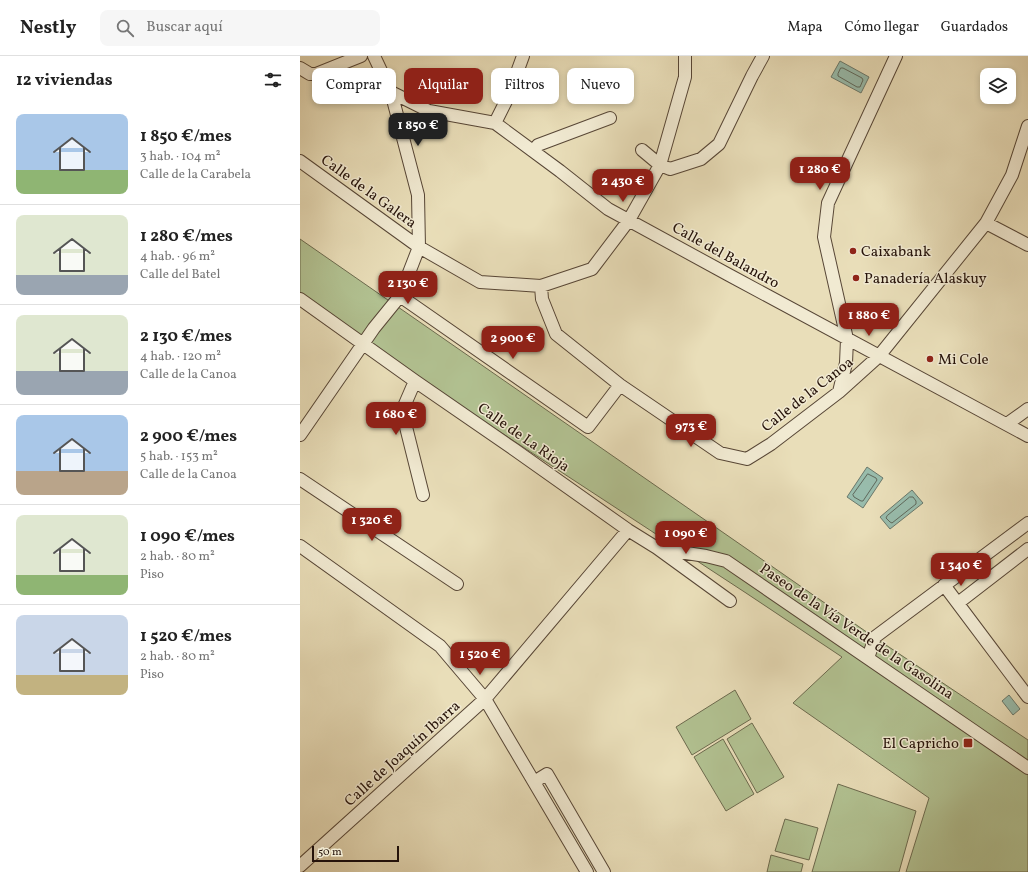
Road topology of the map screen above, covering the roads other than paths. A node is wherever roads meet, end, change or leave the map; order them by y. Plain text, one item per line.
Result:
1 (361, 56) edge
2 (374, 56) edge
3 (523, 56) edge
4 (685, 56) edge
5 (763, 56) edge
6 (896, 56) edge
7 (300, 68) edge
8 (380, 68) edge
9 (396, 94) edge
10 (394, 104) edge
11 (610, 118) dead end
12 (495, 123) junction
13 (1028, 126) edge
14 (642, 150) dead end
15 (533, 151) junction
16 (300, 161) edge
17 (660, 165) junction
18 (629, 220) junction
19 (986, 223) junction
20 (1028, 245) edge
21 (419, 248) junction
22 (542, 286) junction
23 (400, 296) junction
24 (300, 299) edge
25 (847, 338) junction
26 (363, 344) junction
27 (879, 356) junction
28 (415, 381) junction
29 (620, 385) junction
30 (839, 392) junction
31 (1028, 410) edge
32 (1007, 424) junction
33 (300, 435) edge
34 (1028, 436) edge
35 (300, 479) edge
36 (423, 495) dead end
37 (1028, 523) edge
38 (628, 530) junction
39 (300, 546) edge
40 (657, 548) junction
41 (1028, 549) edge
42 (457, 584) dead end
43 (944, 585) junction
44 (730, 601) dead end
45 (958, 603) junction
46 (868, 658) junction
47 (1028, 697) edge
48 (485, 699) junction
49 (1028, 767) edge
50 (534, 782) junction
51 (300, 866) edge
52 (587, 872) edge
53 (604, 872) edge

1 - 7 street
2 - 8 street
3 - 12 street
4 - 17 street
5 - 17 street
6 - 25 street
9 - 12 street, Calle del Balandro
10 - 21 street
11 - 15 street
12 - 15 street, Calle del Balandro
13 - 19 street, Calle de la Canoa
14 - 17 street
15 - 18 street, Calle del Balandro
16 - 21 street, Calle de la Galera
17 - 18 street
18 - 22 street
18 - 25 street, Calle del Balandro
19 - 20 street
19 - 27 street, Calle de la Canoa
21 - 22 street, Calle de la Galera
21 - 23 street
22 - 29 street, Calle de la Canoa
23 - 26 street
23 - 29 street
24 - 26 street, Calle de La Rioja
25 - 27 street, Calle del Balandro
25 - 30 street
26 - 28 street, Calle de La Rioja
26 - 33 street
27 - 30 street, Calle de la Canoa
27 - 32 street, Calle del Balandro
28 - 36 street
28 - 38 street, Calle de La Rioja
29 - 30 street, Calle de la Canoa
31 - 32 street
32 - 34 street, Calle del Balandro
35 - 42 street
37 - 43 street
38 - 40 street, Calle de La Rioja
38 - 48 street, Calle de Joaquín Ibarra
39 - 48 street
40 - 44 street, Calle de La Rioja
40 - 46 street, Paseo de la Vía Verde de la Gasolina
41 - 45 street
43 - 45 street
43 - 46 street
45 - 47 street
46 - 49 street, Paseo de la Vía Verde de la Gasolina
48 - 50 street
48 - 51 street, Calle de Joaquín Ibarra
50 - 52 street
50 - 53 street

